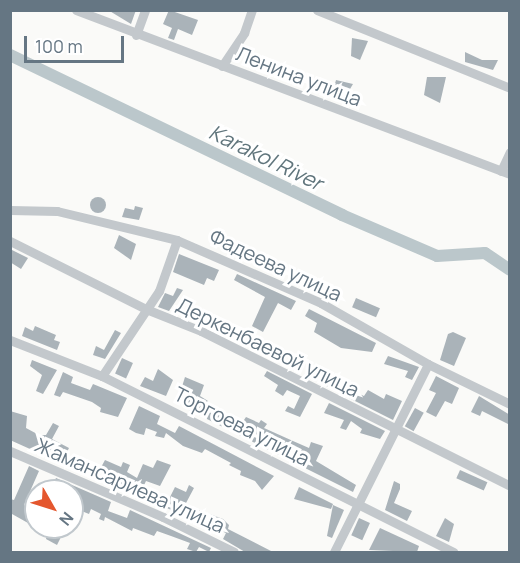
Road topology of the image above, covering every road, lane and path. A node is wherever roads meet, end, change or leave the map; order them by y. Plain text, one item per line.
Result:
1 (76, 10) edge
2 (145, 10) edge
3 (252, 10) edge
4 (318, 11) edge
5 (136, 35) junction
6 (222, 66) junction
7 (510, 88) edge
8 (510, 152) edge
9 (506, 173) edge
10 (10, 210) edge
11 (177, 240) junction
12 (10, 241) edge
13 (146, 309) junction
14 (10, 340) edge
15 (428, 364) junction
16 (102, 376) junction
17 (510, 404) edge
18 (394, 429) junction
19 (10, 451) edge
20 (510, 486) edge
21 (358, 504) junction
22 (234, 552) edge
23 (334, 552) edge
24 (453, 552) edge

1 - 5 street, Ленина улица
2 - 5 street
3 - 6 street
4 - 7 street
5 - 6 street, Ленина улица
6 - 9 street, Ленина улица
8 - 9 street
10 - 11 street, Фадеева улица
11 - 13 street
11 - 15 street, Фадеева улица
12 - 13 street, Деркенбаевой улица
13 - 16 street
13 - 18 street, Деркенбаевой улица
14 - 16 street, Торгоева улица
15 - 17 street, Фадеева улица
15 - 18 street
16 - 21 street, Торгоева улица
18 - 20 street, Деркенбаевой улица
18 - 21 street
19 - 22 street, Жамансариева улица
21 - 23 street
21 - 24 street, Торгоева улица

